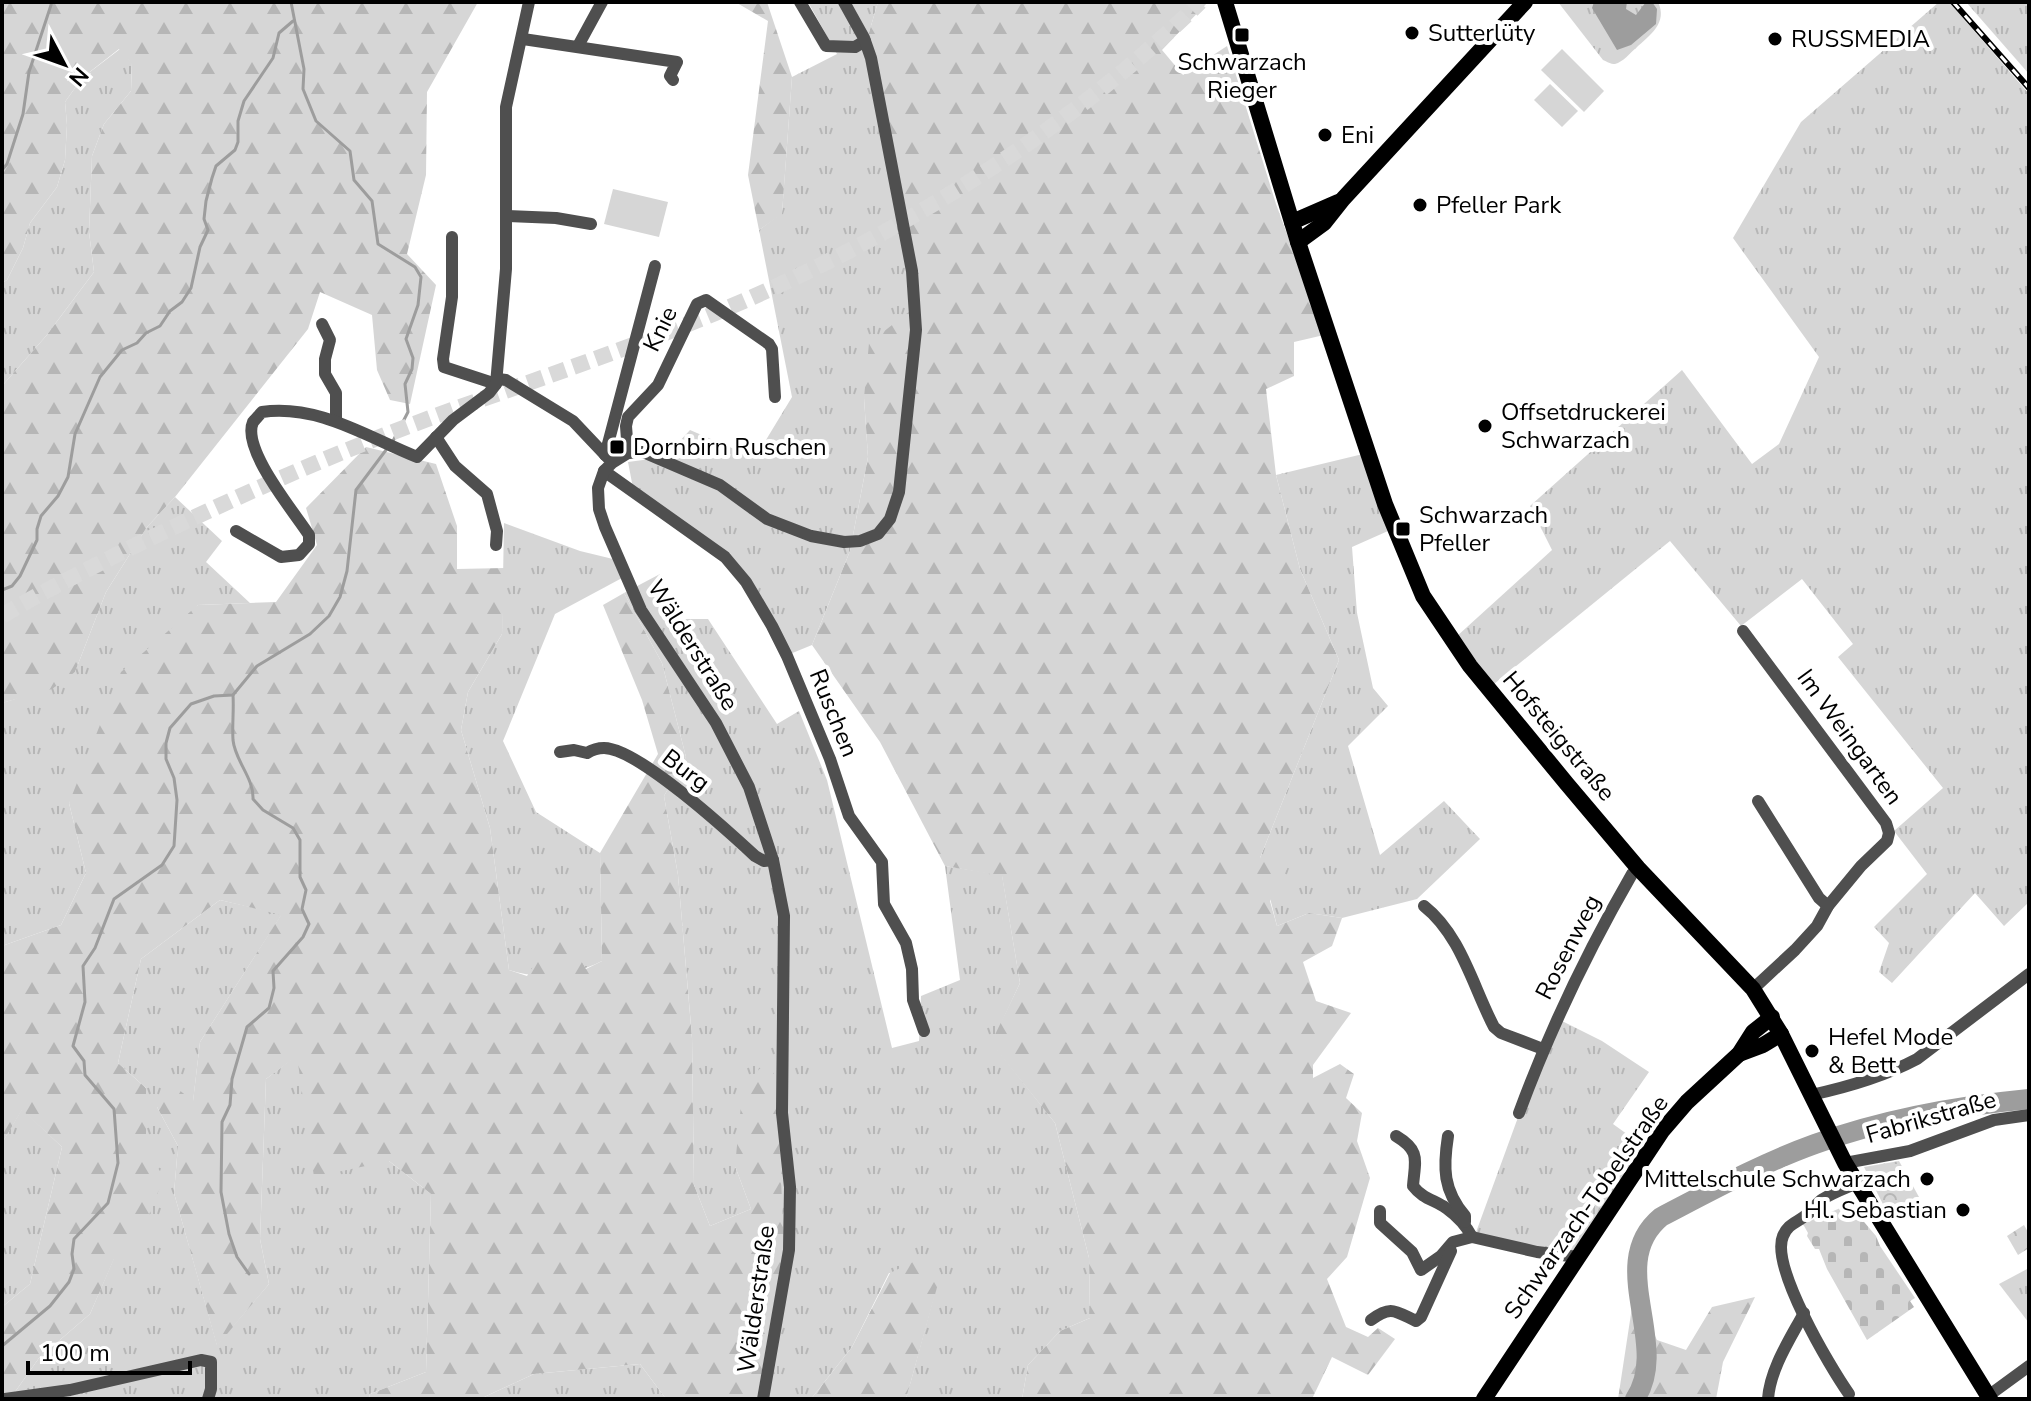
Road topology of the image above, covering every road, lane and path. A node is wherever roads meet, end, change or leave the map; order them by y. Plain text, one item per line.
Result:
1 (529, 2) edge
2 (602, 2) edge
3 (800, 2) edge
4 (844, 2) edge
5 (1225, 2) edge
6 (1525, 2) edge
7 (523, 39) junction
8 (865, 41) junction
9 (578, 46) junction
10 (673, 80) dead end
11 (1343, 199) junction
12 (507, 216) junction
13 (1292, 222) junction
14 (591, 224) dead end
15 (452, 237) dead end
16 (1298, 242) junction
17 (655, 266) dead end
18 (322, 324) dead end
19 (497, 382) junction
20 (775, 397) dead end
21 (336, 421) junction
22 (436, 437) junction
23 (628, 453) junction
24 (607, 463) junction
25 (236, 531) dead end
26 (496, 545) dead end
27 (1743, 631) dead end
28 (560, 752) dead end
29 (1758, 801) dead end
30 (773, 860) junction
31 (1638, 868) junction
32 (1424, 906) dead end
33 (1828, 906) junction
34 (2029, 974) edge
35 (1753, 989) junction
36 (1772, 1017) junction
37 (924, 1031) dead end
38 (1781, 1034) junction
39 (1543, 1049) junction
40 (1739, 1054) junction
41 (1811, 1095) junction
42 (1519, 1113) dead end
43 (2029, 1115) edge
44 (1396, 1136) dead end
45 (1448, 1136) dead end
46 (1845, 1163) junction
47 (1857, 1183) junction
48 (1380, 1211) dead end
49 (1465, 1224) junction
50 (1468, 1237) junction
51 (1578, 1257) junction
52 (1804, 1313) junction
53 (1371, 1320) dead end
54 (2029, 1366) edge
55 (1849, 1394) dead end
56 (1989, 1397) edge
57 (5, 1399) edge
58 (208, 1399) edge
59 (763, 1399) edge
60 (1484, 1399) edge
61 (1768, 1399) edge

1 - 7 street
2 - 9 street
3 - 8 street
4 - 8 street
5 - 13 main road, Hofsteigstraße
6 - 11 main road
7 - 9 street
7 - 12 street
8 - 23 street
9 - 10 street
11 - 13 main road
11 - 16 main road
12 - 14 street
12 - 19 street
13 - 16 main road, Hofsteigstraße
15 - 19 street
16 - 31 main road, Hofsteigstraße
17 - 24 street, Knie
18 - 21 street
19 - 22 street
19 - 24 street
20 - 23 street, Knie
21 - 22 street
21 - 25 street
22 - 26 street
23 - 24 street
24 - 30 street, Wälderstraße
24 - 37 street, Ruschen
27 - 33 street, Im Weingarten
28 - 30 street, Burg
29 - 33 street
30 - 59 street, Wälderstraße
31 - 35 main road, Hofsteigstraße
31 - 39 street, Rosenweg
32 - 39 street
33 - 35 street, Im Weingarten
34 - 41 street
35 - 36 main road, Hofsteigstraße
36 - 38 main road, Hofsteigstraße
36 - 40 main road, Schwarzach-Tobelstraße
38 - 40 main road, Schwarzach-Tobelstraße
38 - 41 main road, Hofsteigstraße
39 - 42 street, Rosenweg
40 - 51 main road, Schwarzach-Tobelstraße
41 - 46 main road, Hofsteigstraße
43 - 46 street, Fabrikstraße
44 - 49 street
45 - 49 street
46 - 47 main road, Hofsteigstraße
47 - 52 street
47 - 56 main road, Hofsteigstraße
48 - 50 street
49 - 50 street
50 - 51 street
50 - 53 street
51 - 60 main road, Schwarzach-Tobelstraße
52 - 55 street
52 - 61 street
54 - 56 street
57 - 58 street

